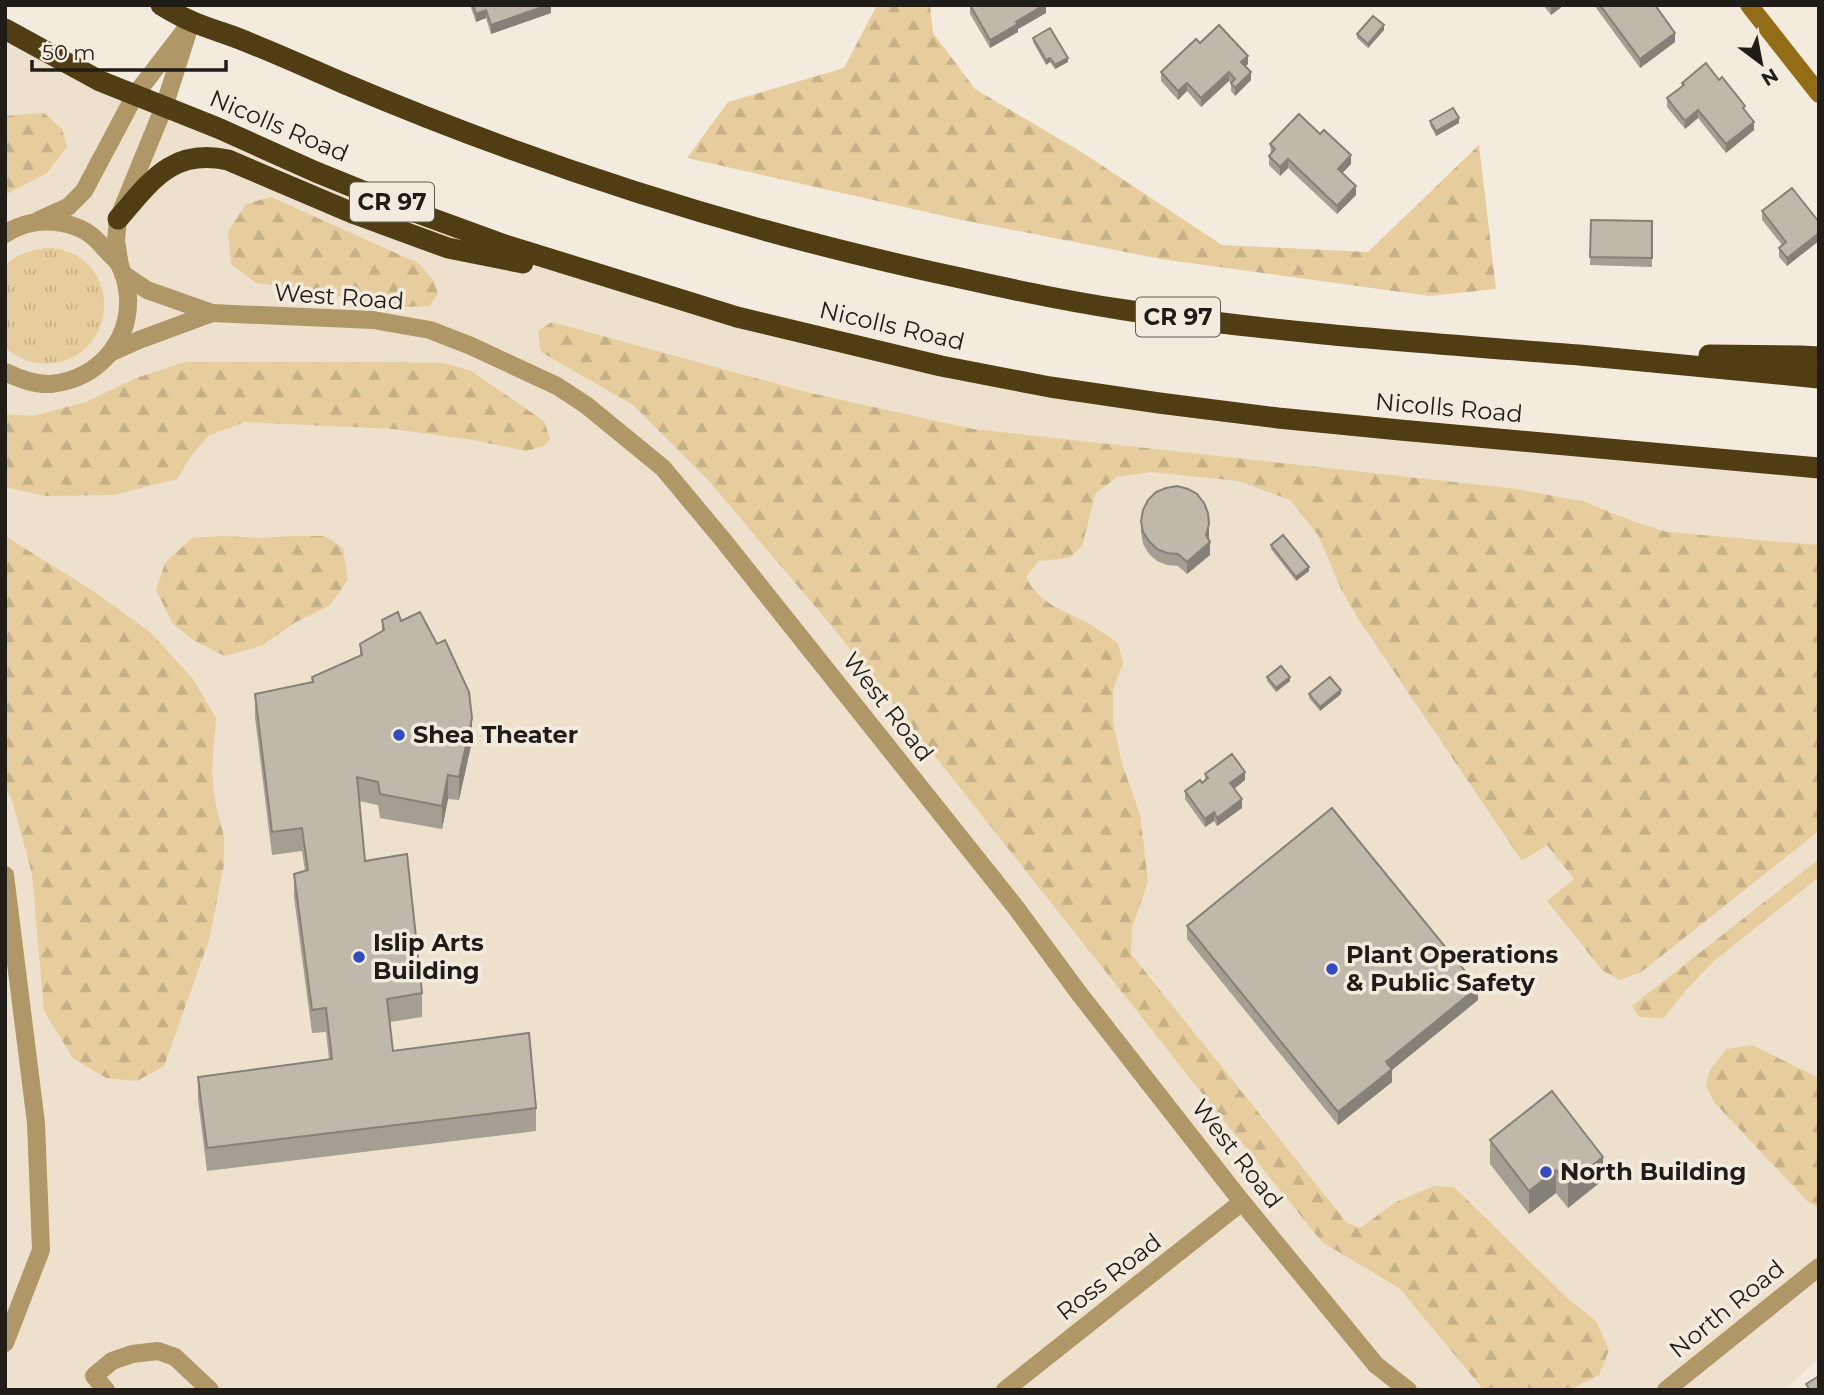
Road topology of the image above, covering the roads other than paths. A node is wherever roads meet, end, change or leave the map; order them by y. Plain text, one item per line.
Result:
1 (161, 5) edge
2 (1749, 5) edge
3 (191, 21) junction
4 (5, 29) edge
5 (1819, 94) edge
6 (135, 95) junction
7 (164, 107) junction
8 (118, 219) junction
9 (33, 222) junction
10 (5, 234) edge
11 (121, 270) junction
12 (625, 284) junction
13 (212, 313) junction
14 (112, 352) junction
15 (1579, 355) junction
16 (1819, 357) edge
17 (5, 372) edge
18 (1819, 378) edge
19 (1819, 468) edge
20 (5, 875) edge
21 (1242, 1202) junction
22 (1819, 1267) edge
23 (5, 1343) edge
24 (1376, 1365) junction
25 (100, 1383) edge
26 (210, 1390) edge
27 (1005, 1390) edge
28 (1386, 1390) edge
29 (1408, 1390) edge
30 (1666, 1390) edge

1 - 3 highway, CR 97
2 - 5 street
3 - 6 street
3 - 7 street
3 - 15 highway, CR 97
4 - 6 highway, Nicolls Road / CR 97
6 - 7 highway, Nicolls Road / CR 97
6 - 9 street
7 - 8 street
7 - 12 highway, Nicolls Road / CR 97
8 - 11 street
8 - 12 highway
9 - 10 street
9 - 11 street, West Road
11 - 13 street, West Road
11 - 14 street
12 - 19 highway, Nicolls Road / CR 97
13 - 14 street, West Road
13 - 21 street, West Road
14 - 17 street
15 - 16 highway
15 - 18 highway, CR 97
20 - 23 street
21 - 24 street, West Road
21 - 27 street, Ross Road
22 - 30 street, North Road
24 - 28 street, West Road
24 - 29 street, West Road
25 - 26 street

